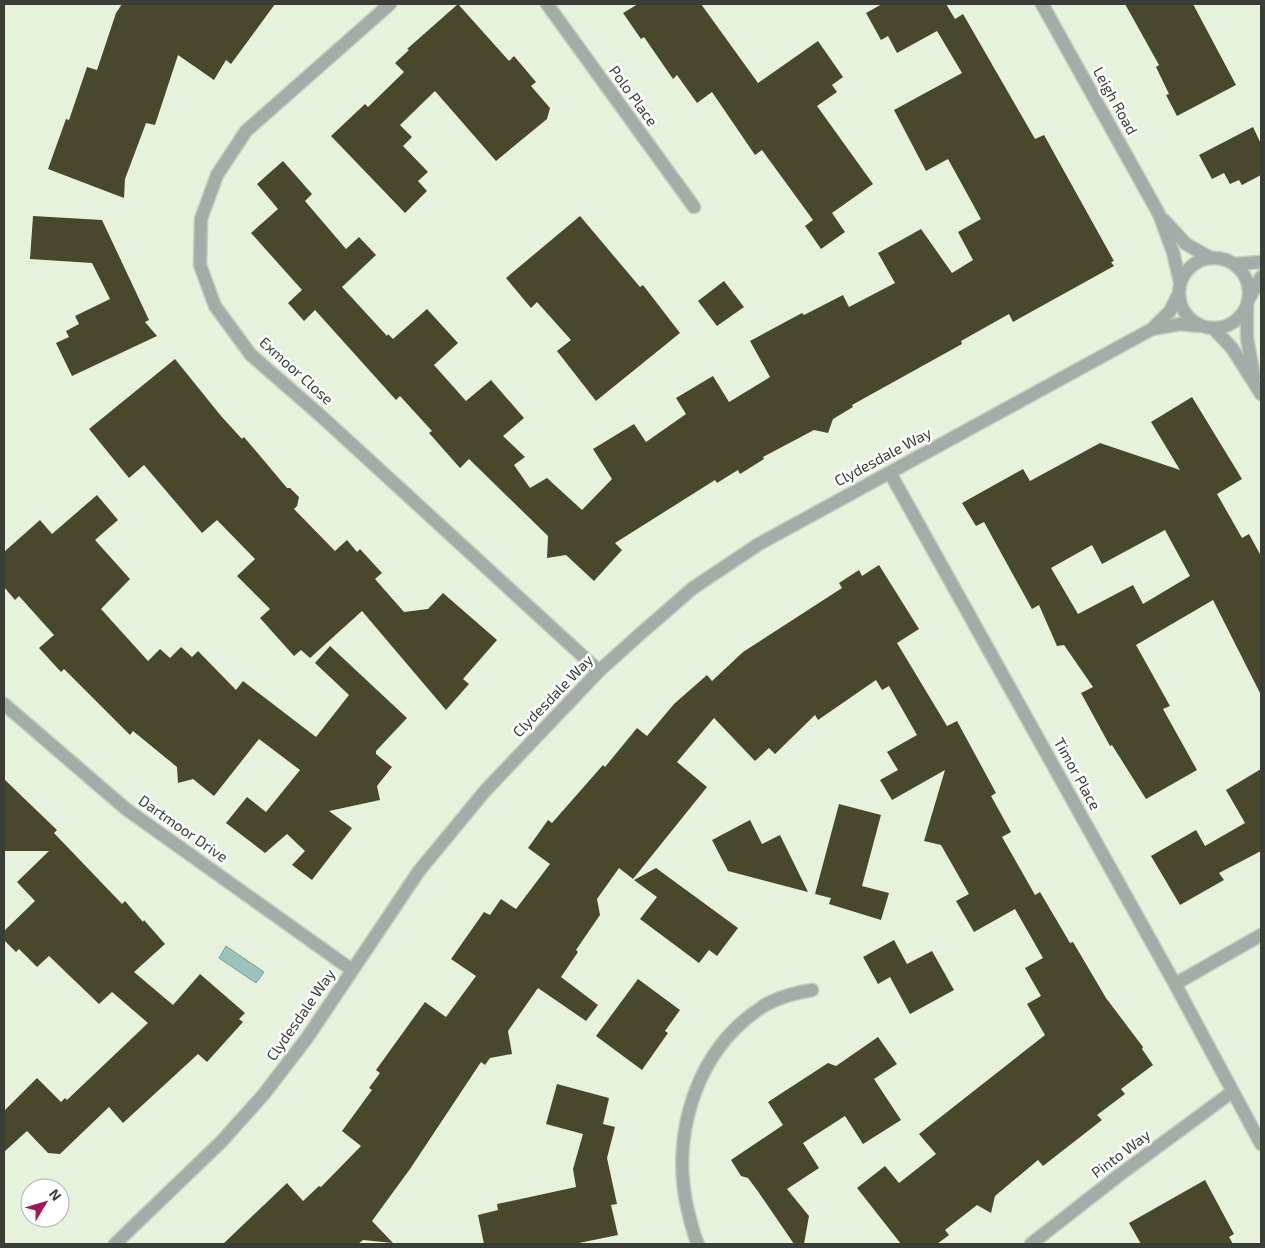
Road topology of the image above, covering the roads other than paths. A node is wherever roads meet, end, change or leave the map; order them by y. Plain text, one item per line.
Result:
1 (390, 4) edge
2 (546, 4) edge
3 (1042, 4) edge
4 (694, 208) dead end
5 (1159, 214) junction
6 (1209, 257) junction
7 (1261, 262) edge
8 (1235, 264) junction
9 (1261, 277) edge
10 (1179, 289) junction
11 (1248, 302) junction
12 (1208, 327) junction
13 (1152, 329) junction
14 (1255, 382) junction
15 (1261, 394) edge
16 (890, 473) junction
17 (599, 671) junction
18 (4, 704) edge
19 (1261, 935) edge
20 (352, 970) junction
21 (1175, 984) junction
22 (812, 990) dead end
23 (1232, 1092) junction
24 (1261, 1144) edge
25 (115, 1244) edge
26 (698, 1244) edge
27 (1031, 1244) edge

1 - 17 street, Exmoor Close
2 - 4 street, Polo Place
3 - 5 street, Leigh Road
5 - 6 street, Leigh Road
5 - 10 street, Leigh Road
6 - 8 street
6 - 10 street, Clydesdale Way
7 - 8 street
8 - 11 street
9 - 11 street, Clydesdale Way
10 - 12 street
10 - 13 street, Clydesdale Way
11 - 12 street, Clydesdale Way
11 - 14 street
12 - 13 street, Clydesdale Way
12 - 14 street
13 - 16 street, Clydesdale Way
14 - 15 street
16 - 17 street, Clydesdale Way
16 - 21 street, Timor Place
17 - 20 street, Clydesdale Way
18 - 20 street, Dartmoor Drive
19 - 21 street
20 - 25 street, Clydesdale Way
21 - 23 street, Timor Place
22 - 26 street
23 - 24 street, Timor Place
23 - 27 street, Pinto Way

